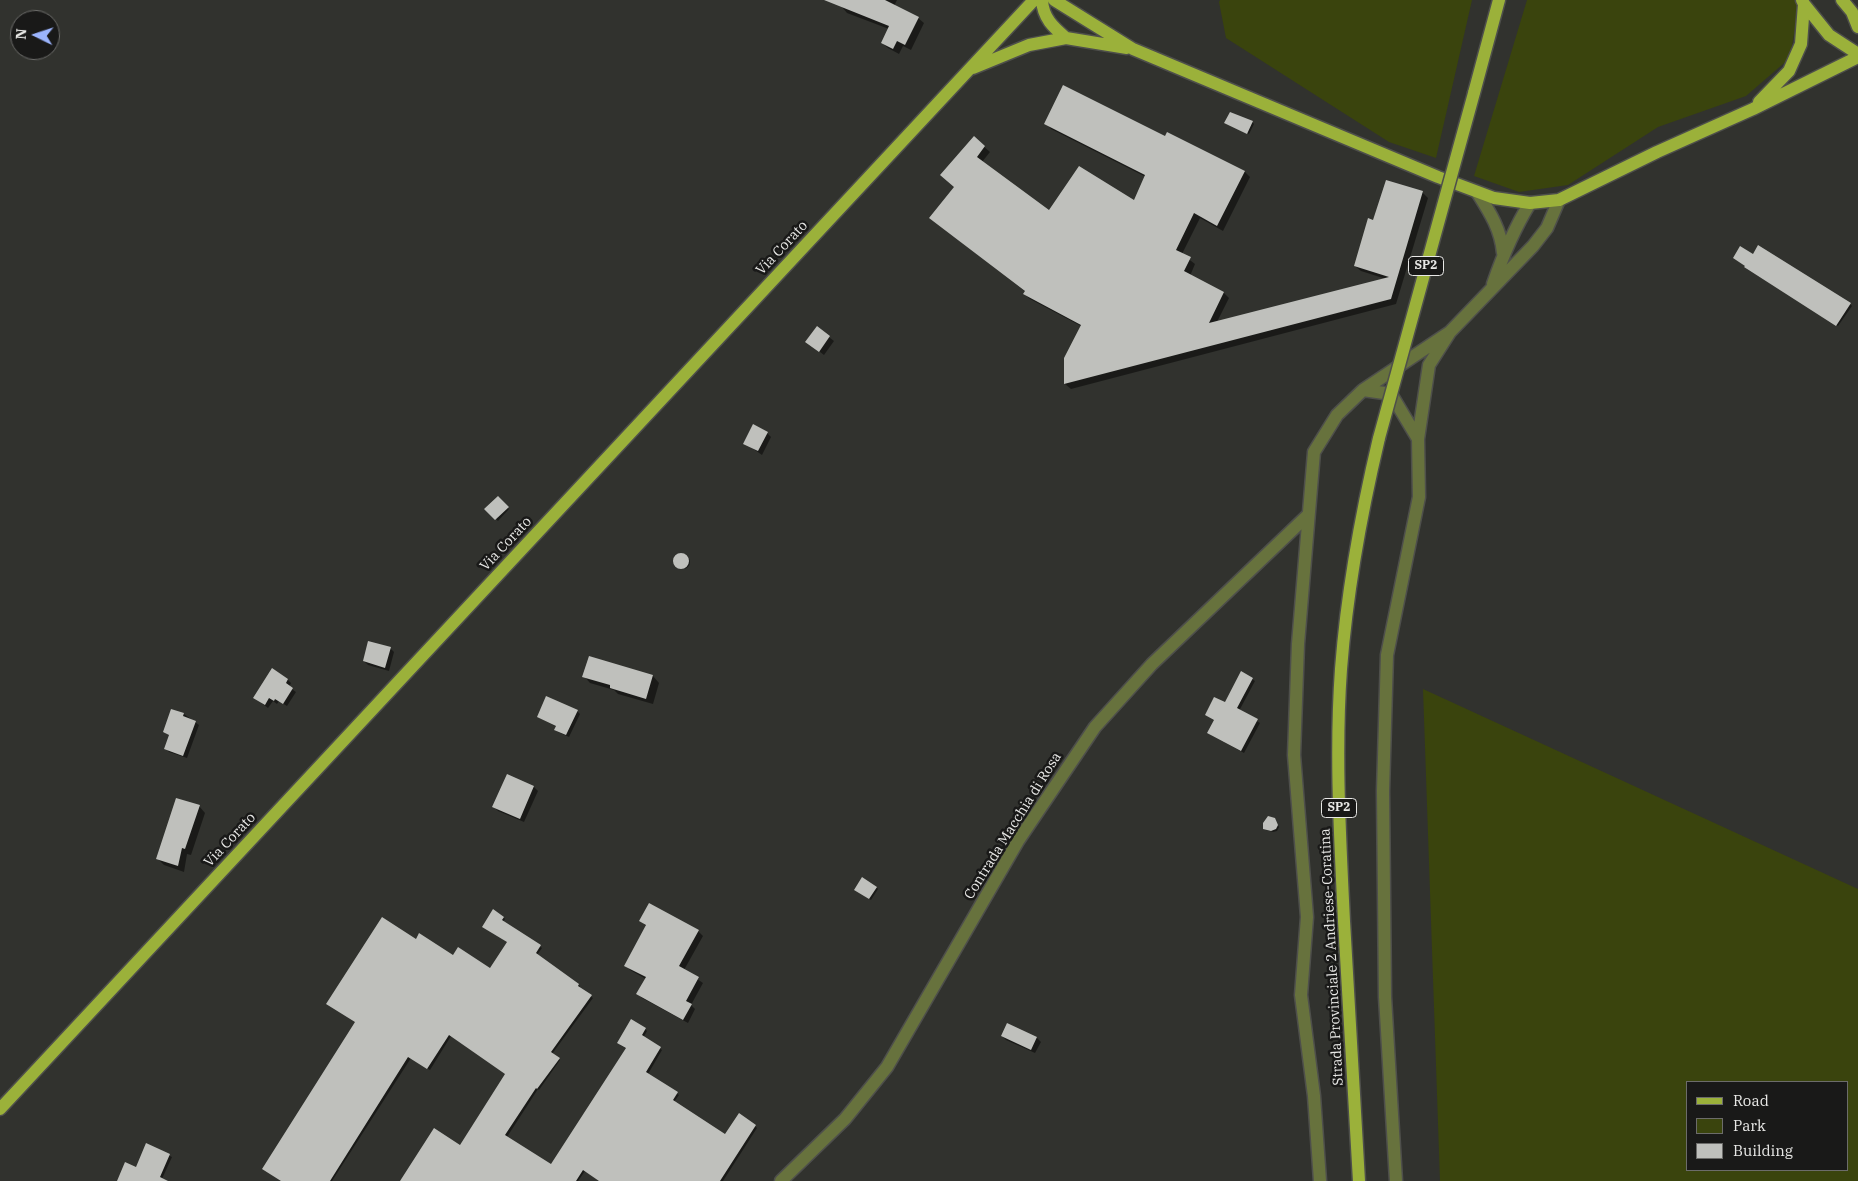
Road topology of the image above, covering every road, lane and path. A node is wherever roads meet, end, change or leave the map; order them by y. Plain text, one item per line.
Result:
1 (1034, 0) edge
2 (1042, 0) edge
3 (1054, 0) edge
4 (1496, 0) edge
5 (1842, 0) edge
6 (1803, 2) edge
7 (1858, 27) edge
8 (1066, 38) junction
9 (1133, 49) junction
10 (1858, 55) edge
11 (968, 70) junction
12 (1752, 109) junction
13 (1477, 192) junction
14 (1559, 200) junction
15 (1530, 203) junction
16 (1503, 254) junction
17 (1493, 286) junction
18 (1450, 332) junction
19 (1363, 390) junction
20 (1418, 439) junction
21 (1308, 516) junction
22 (0, 1109) edge
23 (782, 1181) edge
24 (1320, 1181) edge
25 (1358, 1181) edge
26 (1396, 1181) edge

1 - 11 main road, Via Corato
2 - 8 main road
3 - 9 main road
4 - 25 main road, Strada Provinciale 2 Andriese-Coratina / SP2, bridge
5 - 7 main road
6 - 10 main road
6 - 12 main road
8 - 9 main road
8 - 11 main road
9 - 13 main road
10 - 12 main road
11 - 22 main road, Via Corato
12 - 14 main road
13 - 15 main road
13 - 16 street
14 - 15 main road
14 - 17 street
15 - 16 street
16 - 17 street
17 - 18 street
18 - 19 street
18 - 20 street
19 - 20 street
19 - 21 street
20 - 26 street
21 - 23 street, Contrada Macchia di Rosa
21 - 24 street

